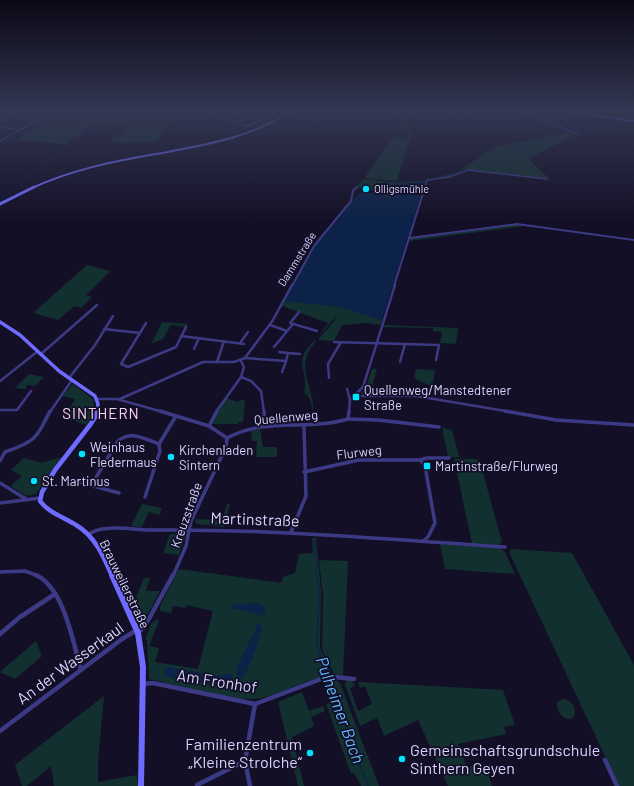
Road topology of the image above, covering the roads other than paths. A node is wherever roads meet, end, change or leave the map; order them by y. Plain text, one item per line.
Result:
1 (179, 149) edge
2 (547, 179) dead end
3 (356, 187) dead end
4 (0, 204) edge
5 (410, 238) junction
6 (634, 240) edge
7 (98, 305) dead end
8 (299, 312) dead end
9 (113, 316) dead end
10 (0, 322) edge
11 (146, 323) dead end
12 (293, 324) junction
13 (270, 325) junction
14 (186, 327) dead end
15 (104, 329) junction
16 (287, 331) junction
17 (317, 331) dead end
18 (248, 332) dead end
19 (140, 333) junction
20 (181, 336) junction
21 (199, 338) junction
22 (224, 341) junction
23 (334, 342) dead end
24 (341, 342) junction
25 (240, 343) junction
26 (376, 343) junction
27 (244, 344) dead end
28 (405, 344) junction
29 (274, 347) dead end
30 (194, 349) dead end
31 (279, 352) dead end
32 (39, 353) junction
33 (288, 353) junction
34 (300, 354) dead end
35 (246, 358) junction
36 (436, 360) dead end
37 (241, 361) junction
38 (286, 361) junction
39 (217, 362) junction
40 (400, 362) dead end
41 (282, 372) dead end
42 (241, 378) junction
43 (329, 378) dead end
44 (70, 379) junction
45 (0, 381) edge
46 (347, 389) dead end
47 (31, 391) dead end
48 (354, 396) junction
49 (97, 399) junction
50 (120, 400) junction
51 (350, 400) junction
52 (0, 410) edge
53 (176, 416) junction
54 (348, 419) junction
55 (634, 425) edge
56 (209, 426) junction
57 (265, 426) junction
58 (304, 427) junction
59 (439, 427) dead end
60 (227, 438) junction
61 (159, 444) junction
62 (449, 458) dead end
63 (418, 460) junction
64 (0, 461) edge
65 (304, 472) junction
66 (75, 481) dead end
67 (0, 483) edge
68 (92, 484) junction
69 (118, 493) dead end
70 (40, 498) junction
71 (145, 498) dead end
72 (26, 500) junction
73 (0, 503) edge
74 (191, 530) junction
75 (291, 532) junction
76 (88, 534) junction
77 (423, 541) junction
78 (505, 547) dead end
79 (0, 572) edge
80 (55, 594) junction
81 (138, 632) junction
82 (0, 634) edge
83 (81, 670) junction
84 (354, 679) dead end
85 (143, 684) junction
86 (255, 704) junction
87 (0, 731) edge
88 (245, 760) junction
89 (604, 760) dead end
90 (197, 785) edge
91 (141, 786) edge
92 (250, 786) edge
93 (617, 786) edge

1 - 4 main road
2 - 5 street
3 - 13 street, Dammstraße
5 - 6 street
5 - 26 street
7 - 32 street
8 - 12 street
9 - 15 street
10 - 32 main road
11 - 19 street
12 - 16 street
12 - 17 street
13 - 16 street
13 - 35 street, Dammstraße
14 - 20 street
15 - 19 street
15 - 44 street
16 - 29 street
18 - 25 street
19 - 20 street
20 - 21 street
21 - 22 street
21 - 30 street
22 - 25 street
22 - 39 street
23 - 24 street
24 - 26 street
24 - 43 street
25 - 27 street
26 - 28 street
26 - 48 street
28 - 36 street
28 - 40 street
31 - 33 street
32 - 44 main road
32 - 45 street
33 - 34 street
33 - 38 street
35 - 37 street, Dammstraße
35 - 38 street
37 - 39 street
37 - 42 street
38 - 41 street
39 - 50 street
42 - 56 street
42 - 57 street
44 - 49 main road
44 - 64 street
46 - 51 street
47 - 52 street
48 - 51 street
48 - 55 street
49 - 50 street
49 - 70 main road
50 - 53 street
51 - 54 street
53 - 56 street
53 - 61 street
54 - 58 street, Quellenweg
54 - 59 street, Quellenweg
56 - 60 street
57 - 58 street, Quellenweg
57 - 60 street, Quellenweg
58 - 65 street
60 - 74 street, Kreuzstraße
61 - 68 street
61 - 71 street
62 - 63 street, Flurweg
63 - 65 street, Flurweg
63 - 77 street
65 - 75 street
66 - 68 street
67 - 72 street
68 - 69 street
70 - 72 street
70 - 76 main road, Brauweilerstraße
72 - 73 street
74 - 75 street, Martinstraße
74 - 76 street, Martinstraße
74 - 81 street, Kreuzstraße
75 - 77 street, Martinstraße
76 - 81 main road, Brauweilerstraße
77 - 78 street, Martinstraße
79 - 80 street
80 - 82 street
80 - 83 street
81 - 83 street, An der Wasserkaul
81 - 85 main road, Brauweilerstraße
83 - 87 street, An der Wasserkaul
84 - 86 street, Am Fronhof
85 - 86 street, Am Fronhof
85 - 91 main road, Brauweilerstraße
86 - 88 street
88 - 90 street
88 - 92 street
89 - 93 street

